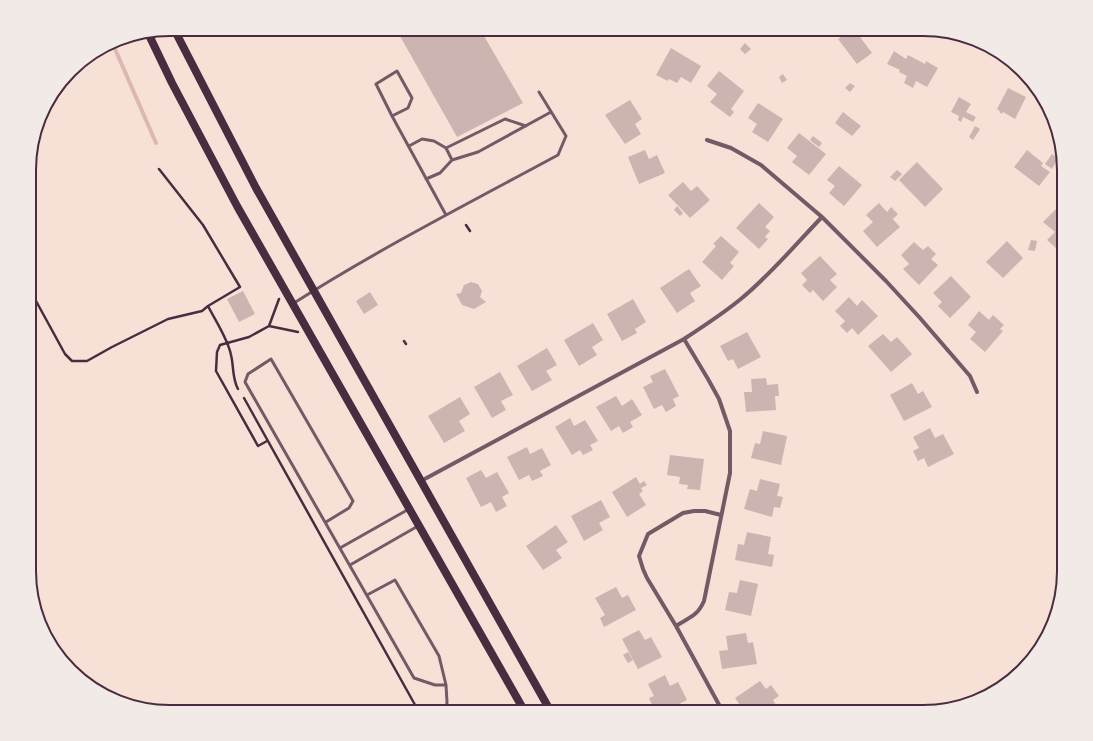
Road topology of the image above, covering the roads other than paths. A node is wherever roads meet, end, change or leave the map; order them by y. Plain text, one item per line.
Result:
1 (178, 36) edge
2 (150, 38) edge
3 (539, 92) dead end
4 (551, 112) junction
5 (392, 116) junction
6 (526, 126) junction
7 (707, 140) dead end
8 (409, 146) junction
9 (446, 148) junction
10 (452, 160) junction
11 (426, 179) junction
12 (446, 215) junction
13 (822, 217) junction
14 (314, 291) junction
15 (293, 304) junction
16 (684, 339) junction
17 (977, 392) dead end
18 (420, 481) junction
19 (409, 508) junction
20 (721, 515) junction
21 (326, 522) junction
22 (419, 526) junction
23 (340, 548) junction
24 (350, 565) junction
25 (367, 595) junction
26 (676, 626) junction
27 (446, 685) junction
28 (447, 705) edge
29 (521, 705) edge
30 (547, 705) edge
31 (719, 705) edge

1 - 14 main road
2 - 15 main road
3 - 4 lane
4 - 6 lane
4 - 12 lane
5 - 5 lane
5 - 8 lane
6 - 9 lane
6 - 10 lane
7 - 13 street
8 - 9 lane
8 - 11 lane
9 - 10 lane
10 - 11 lane
11 - 12 lane
12 - 14 lane
13 - 16 street
13 - 17 street
14 - 15 lane
14 - 18 main road
15 - 19 main road
16 - 18 street
16 - 20 street
18 - 30 main road
19 - 22 main road
19 - 23 lane
20 - 26 street
20 - 26 street
21 - 21 lane
21 - 23 lane
22 - 24 lane
22 - 29 main road
23 - 24 lane
24 - 25 lane
25 - 27 lane
25 - 27 lane
26 - 31 street
27 - 28 lane

